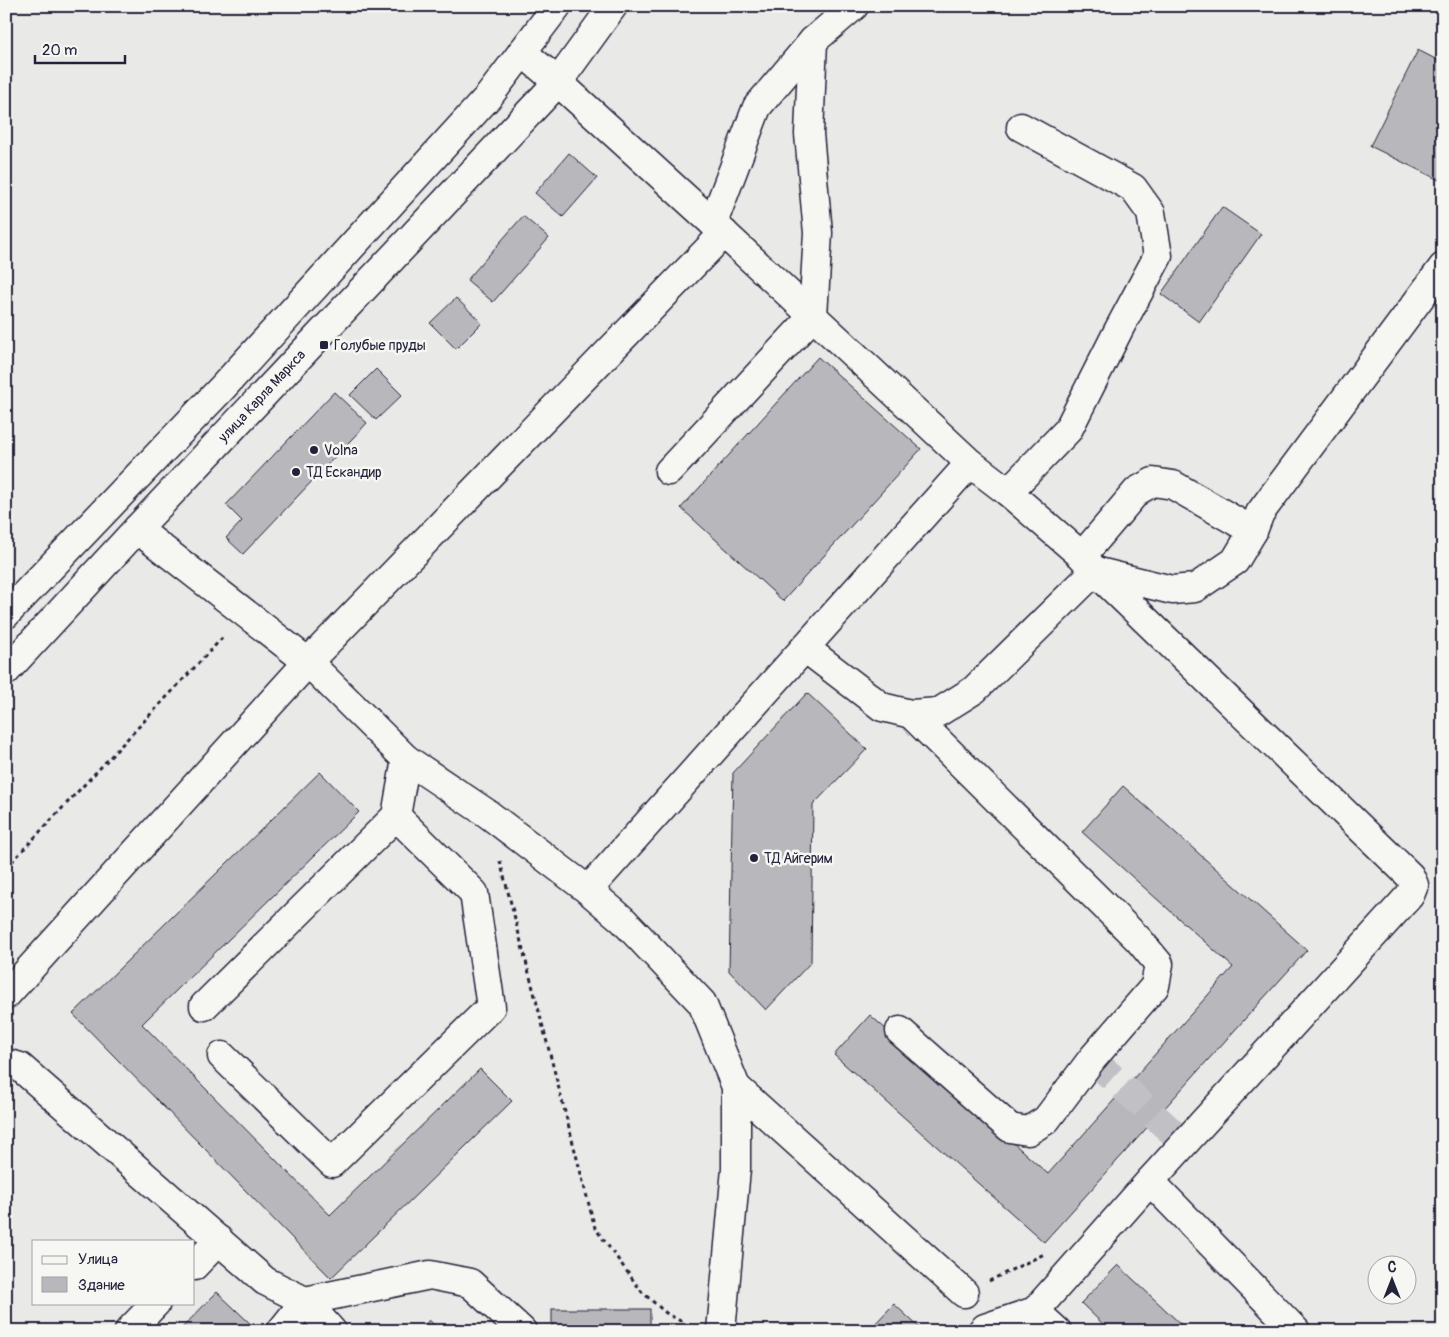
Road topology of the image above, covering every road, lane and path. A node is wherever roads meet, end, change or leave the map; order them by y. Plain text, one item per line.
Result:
1 (557, 6) edge
2 (613, 6) edge
3 (854, 6) edge
4 (814, 41) junction
5 (522, 52) junction
6 (558, 82) junction
7 (1021, 127) dead end
8 (718, 228) junction
9 (1443, 267) edge
10 (812, 316) junction
11 (970, 463) junction
12 (669, 471) dead end
13 (1008, 492) junction
14 (137, 529) junction
15 (1253, 531) junction
16 (1088, 564) junction
17 (245, 613) junction
18 (6, 614) edge
19 (805, 648) junction
20 (308, 662) junction
21 (6, 671) edge
22 (911, 714) junction
23 (406, 759) junction
24 (488, 814) junction
25 (396, 816) junction
26 (6, 868) edge
27 (588, 890) junction
28 (6, 994) edge
29 (204, 1006) dead end
30 (900, 1031) dead end
31 (222, 1056) dead end
32 (6, 1063) edge
33 (736, 1087) junction
34 (1150, 1181) junction
35 (219, 1240) junction
36 (1044, 1254) dead end
37 (195, 1265) edge
38 (964, 1293) joint
39 (305, 1301) junction
40 (155, 1304) edge
41 (1035, 1311) junction
42 (129, 1331) edge
43 (281, 1331) edge
44 (332, 1331) edge
45 (522, 1331) edge
46 (698, 1331) edge
47 (721, 1331) edge
48 (982, 1331) edge
49 (1057, 1331) edge
50 (1296, 1331) edge

1 - 5 main road
2 - 6 main road, улица Карла Маркса
3 - 4 main road
4 - 8 main road
4 - 10 main road
5 - 6 main road
5 - 18 main road
6 - 8 main road
6 - 14 main road, улица Карла Маркса
7 - 13 main road
8 - 10 main road
8 - 20 main road
9 - 15 main road
10 - 11 main road
10 - 12 main road
11 - 13 main road
11 - 19 main road
13 - 16 main road
14 - 17 main road
14 - 21 main road, улица Карла Маркса
15 - 16 main road
15 - 16 main road
16 - 22 main road
16 - 34 main road
17 - 20 main road
17 - 26 path
19 - 22 main road
19 - 27 main road
20 - 23 main road
20 - 28 main road
22 - 30 main road
23 - 24 main road
23 - 25 main road
24 - 27 main road
24 - 46 path
25 - 29 main road
25 - 31 main road
27 - 33 main road
32 - 35 main road
33 - 38 main road
33 - 47 main road
34 - 41 main road
34 - 50 main road
35 - 37 main road
35 - 39 main road
36 - 38 path
39 - 43 main road
39 - 44 main road
39 - 45 main road
40 - 42 main road
41 - 48 main road
41 - 49 main road

